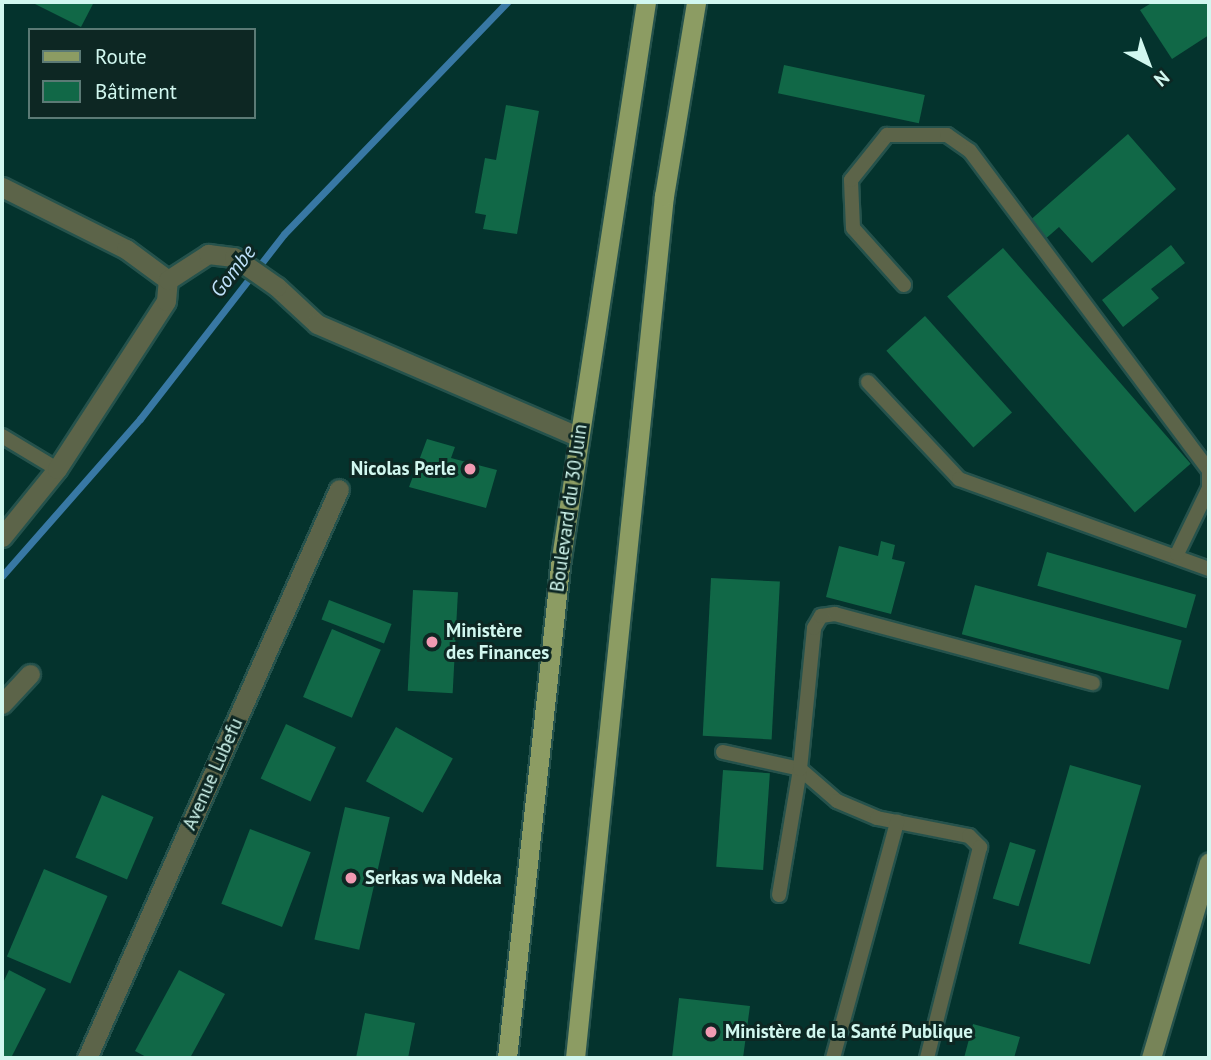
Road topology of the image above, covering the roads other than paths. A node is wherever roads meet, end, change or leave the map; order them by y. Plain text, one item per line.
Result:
1 (646, 2) edge
2 (696, 2) edge
3 (2, 187) edge
4 (168, 281) junction
5 (904, 285) dead end
6 (868, 382) dead end
7 (2, 436) edge
8 (579, 437) junction
9 (57, 469) junction
10 (1209, 471) edge
11 (339, 489) dead end
12 (2, 537) edge
13 (1177, 554) junction
14 (1209, 569) edge
15 (30, 674) dead end
16 (1093, 683) dead end
17 (2, 705) edge
18 (723, 752) dead end
19 (800, 769) junction
20 (897, 822) junction
21 (1209, 862) edge
22 (779, 895) dead end
23 (88, 1058) edge
24 (507, 1058) edge
25 (575, 1058) edge
26 (832, 1058) edge
27 (927, 1058) edge
28 (1151, 1058) edge

1 - 8 main road, Boulevard du 30 Juin
2 - 25 main road
3 - 4 street
4 - 8 street
4 - 9 street
5 - 10 lane
6 - 13 lane
7 - 9 lane
8 - 24 main road, Boulevard du 30 Juin
9 - 12 street
10 - 13 lane
11 - 23 street, Avenue Lubefu
13 - 14 lane
15 - 17 street
16 - 19 lane
18 - 19 lane
19 - 20 lane
19 - 22 lane
20 - 26 lane
20 - 27 lane
21 - 28 main road

